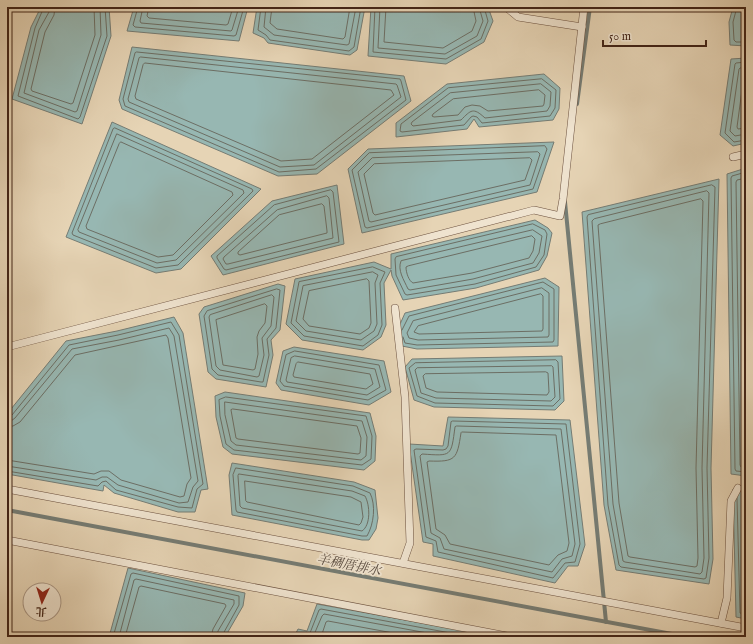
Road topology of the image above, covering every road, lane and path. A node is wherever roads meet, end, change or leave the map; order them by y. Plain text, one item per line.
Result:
1 (506, 7) edge
2 (584, 7) edge
3 (582, 27) junction
4 (746, 154) edge
5 (733, 157) dead end
6 (395, 308) dead end
7 (7, 347) edge
8 (738, 488) dead end
9 (7, 489) edge
10 (7, 540) edge
11 (403, 563) junction
12 (721, 623) junction
13 (746, 628) edge
14 (512, 637) edge

1 - 3 lane
2 - 3 lane
3 - 7 lane
4 - 5 lane
6 - 11 lane
8 - 12 lane
9 - 11 lane
10 - 14 lane
11 - 12 lane
12 - 13 lane

